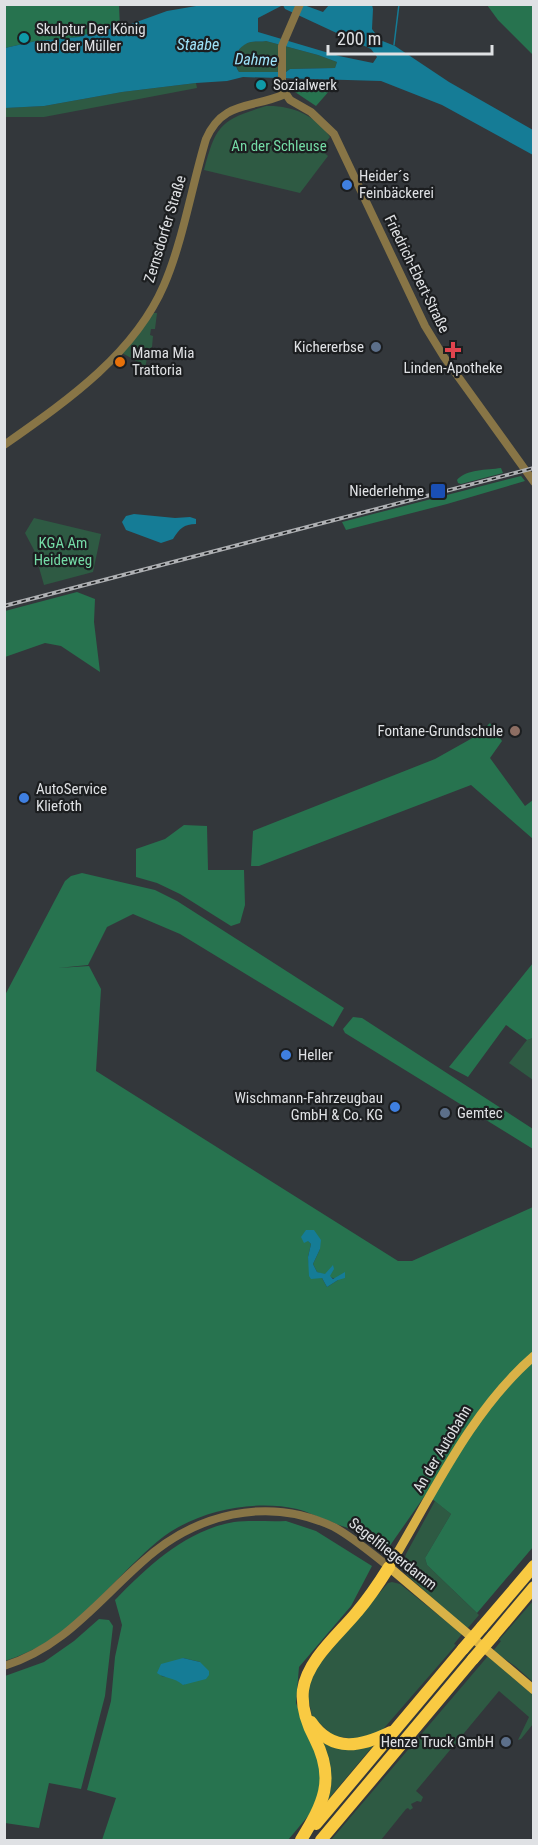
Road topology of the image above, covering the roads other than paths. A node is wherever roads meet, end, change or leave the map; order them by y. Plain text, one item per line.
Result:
1 (300, 4) edge
2 (285, 94) junction
3 (4, 445) edge
4 (534, 482) edge
5 (534, 1356) edge
6 (534, 1566) edge
7 (389, 1567) junction
8 (534, 1587) edge
9 (534, 1597) edge
10 (517, 1608) junction
11 (4, 1666) edge
12 (534, 1690) edge
13 (304, 1710) junction
14 (396, 1730) junction
15 (301, 1840) edge
16 (321, 1840) edge

1 - 2 street
2 - 3 street, Zernsdorfer Straße
2 - 4 street, Friedrich-Ebert-Straße
5 - 7 main road, An der Autobahn
6 - 14 highway, bridge
7 - 11 street, Segelfliegerdamm
7 - 12 main road, Segelfliegerdamm
7 - 13 highway
8 - 10 highway
9 - 10 highway
10 - 16 highway, bridge
13 - 14 highway
13 - 15 highway
14 - 15 highway

